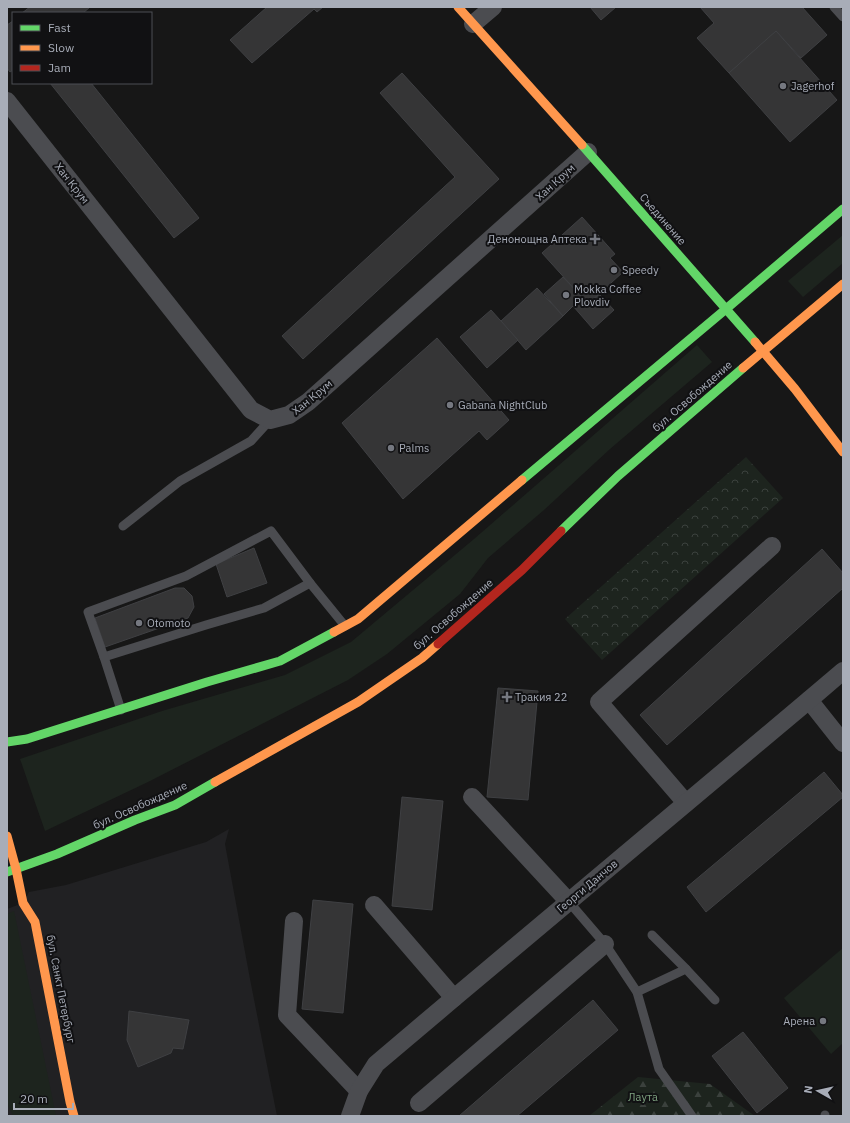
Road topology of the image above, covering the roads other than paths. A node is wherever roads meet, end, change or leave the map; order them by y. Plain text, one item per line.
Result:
1 (458, 7) edge
2 (493, 7) edge
3 (834, 7) edge
4 (843, 17) edge
5 (473, 24) junction
6 (7, 101) edge
7 (588, 152) junction
8 (843, 209) edge
9 (843, 284) edge
10 (726, 309) junction
11 (763, 351) junction
12 (270, 420) junction
13 (843, 452) edge
14 (123, 526) dead end
15 (772, 546) dead end
16 (310, 583) junction
17 (345, 626) junction
18 (104, 657) junction
19 (843, 671) edge
20 (810, 700) junction
21 (121, 710) junction
22 (7, 742) edge
23 (843, 742) edge
24 (472, 797) dead end
25 (686, 803) junction
26 (7, 836) edge
27 (16, 869) junction
28 (7, 872) edge
29 (569, 902) junction
30 (374, 905) dead end
31 (294, 921) dead end
32 (652, 935) dead end
33 (605, 944) junction
34 (686, 969) junction
35 (637, 992) junction
36 (454, 998) junction
37 (715, 1000) dead end
38 (359, 1091) junction
39 (419, 1103) dead end
40 (74, 1116) edge
41 (350, 1116) edge
42 (692, 1116) edge

1 - 5 main road, Съединение
2 - 5 street
3 - 4 lane
5 - 7 main road, Съединение
6 - 12 street, Хан Крум
7 - 10 main road, Съединение
7 - 12 street, Хан Крум
8 - 10 main road
9 - 11 main road, бул. Освобождение
10 - 11 main road, Съединение
10 - 17 main road
11 - 13 main road, Съединение
11 - 27 main road, бул. Освобождение
12 - 14 lane
15 - 25 street
16 - 17 lane
16 - 18 lane
16 - 18 lane
17 - 21 main road
18 - 21 lane
19 - 20 street, Георги Данчов
20 - 23 street
20 - 25 street, Георги Данчов
21 - 22 main road
24 - 29 street
25 - 29 street, Георги Данчов
26 - 27 main road, бул. Санкт Петербург
27 - 28 main road, бул. Освобождение
27 - 40 main road, бул. Санкт Петербург
29 - 33 lane
29 - 36 street, Георги Данчов
30 - 36 street
31 - 38 street
32 - 34 lane
33 - 35 lane
33 - 39 street
34 - 35 lane
34 - 37 lane
35 - 42 lane
36 - 38 street, Георги Данчов
38 - 41 street, Георги Данчов

